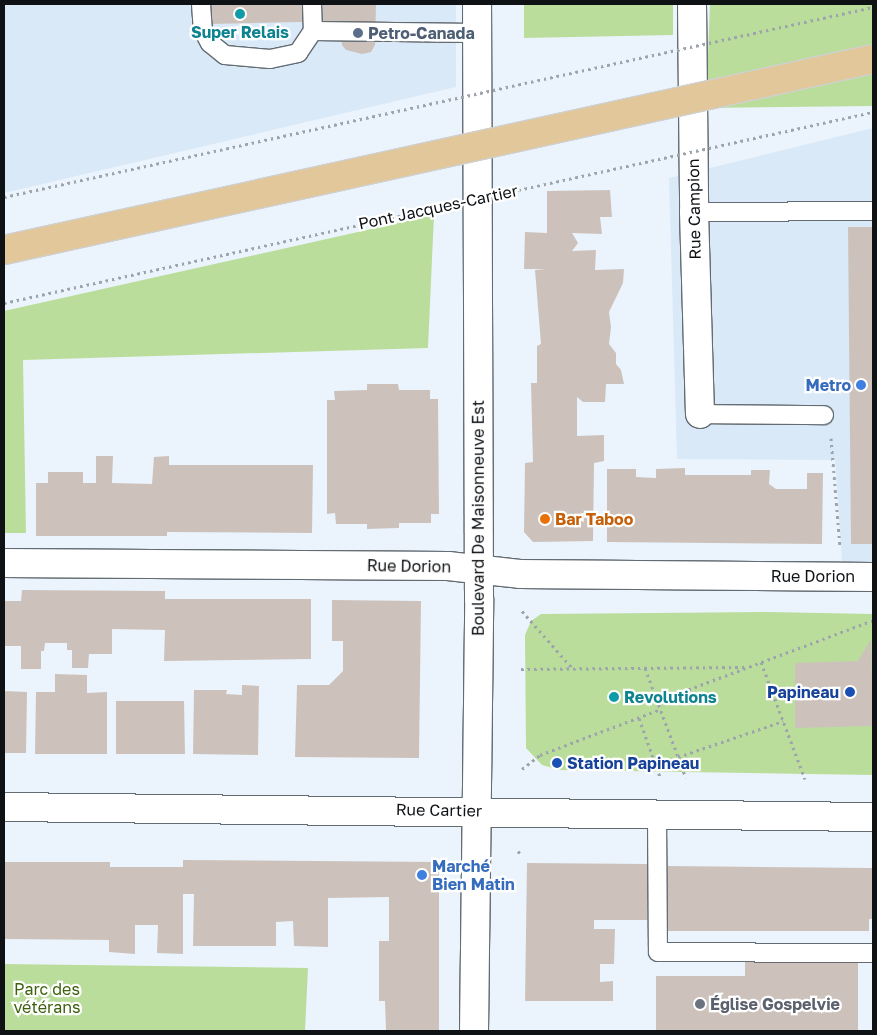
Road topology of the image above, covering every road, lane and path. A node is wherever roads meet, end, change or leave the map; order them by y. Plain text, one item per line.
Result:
1 (201, 4) edge
2 (312, 4) edge
3 (477, 4) edge
4 (692, 4) edge
5 (873, 7) edge
6 (312, 31) junction
7 (477, 33) junction
8 (873, 59) edge
9 (873, 112) edge
10 (4, 197) edge
11 (873, 211) edge
12 (694, 212) junction
13 (4, 250) edge
14 (4, 302) edge
15 (700, 414) joint
16 (824, 415) joint
17 (840, 547) dead end
18 (4, 563) edge
19 (478, 570) junction
20 (873, 576) edge
21 (522, 612) dead end
22 (873, 620) edge
23 (761, 662) junction
24 (748, 667) junction
25 (572, 668) junction
26 (646, 668) junction
27 (521, 669) dead end
28 (658, 701) junction
29 (661, 709) junction
30 (639, 718) junction
31 (783, 720) junction
32 (678, 756) junction
33 (522, 769) dead end
34 (660, 777) dead end
35 (686, 778) dead end
36 (805, 779) dead end
37 (4, 807) edge
38 (476, 811) junction
39 (657, 816) junction
40 (873, 817) edge
41 (518, 851) dead end
42 (521, 855) dead end
43 (873, 952) edge
44 (474, 1031) edge

1 - 6 lane
2 - 6 lane
3 - 7 street, Boulevard De Maisonneuve Est
4 - 12 street, Rue Campion
5 - 10 path, bridge
6 - 7 lane
7 - 19 street, Boulevard De Maisonneuve Est
8 - 13 main road, bridge
9 - 14 path, Pont Jacques-Cartier, bridge
11 - 12 lane
12 - 15 street, Rue Campion
15 - 16 lane
16 - 17 path
18 - 19 street, Rue Dorion
19 - 20 street, Rue Dorion
19 - 38 street, Boulevard De Maisonneuve Est
21 - 25 path
22 - 23 path
23 - 24 path
23 - 31 path
24 - 26 path
24 - 28 path
25 - 26 path
25 - 27 path
26 - 28 path
28 - 29 path
29 - 30 path
29 - 32 path
30 - 33 path
30 - 34 path
31 - 32 path
31 - 36 path
32 - 35 path
37 - 38 street, Rue Cartier
38 - 39 street, Rue Cartier
38 - 44 street, Boulevard De Maisonneuve Est
39 - 40 street, Rue Cartier
39 - 43 lane
41 - 42 path

